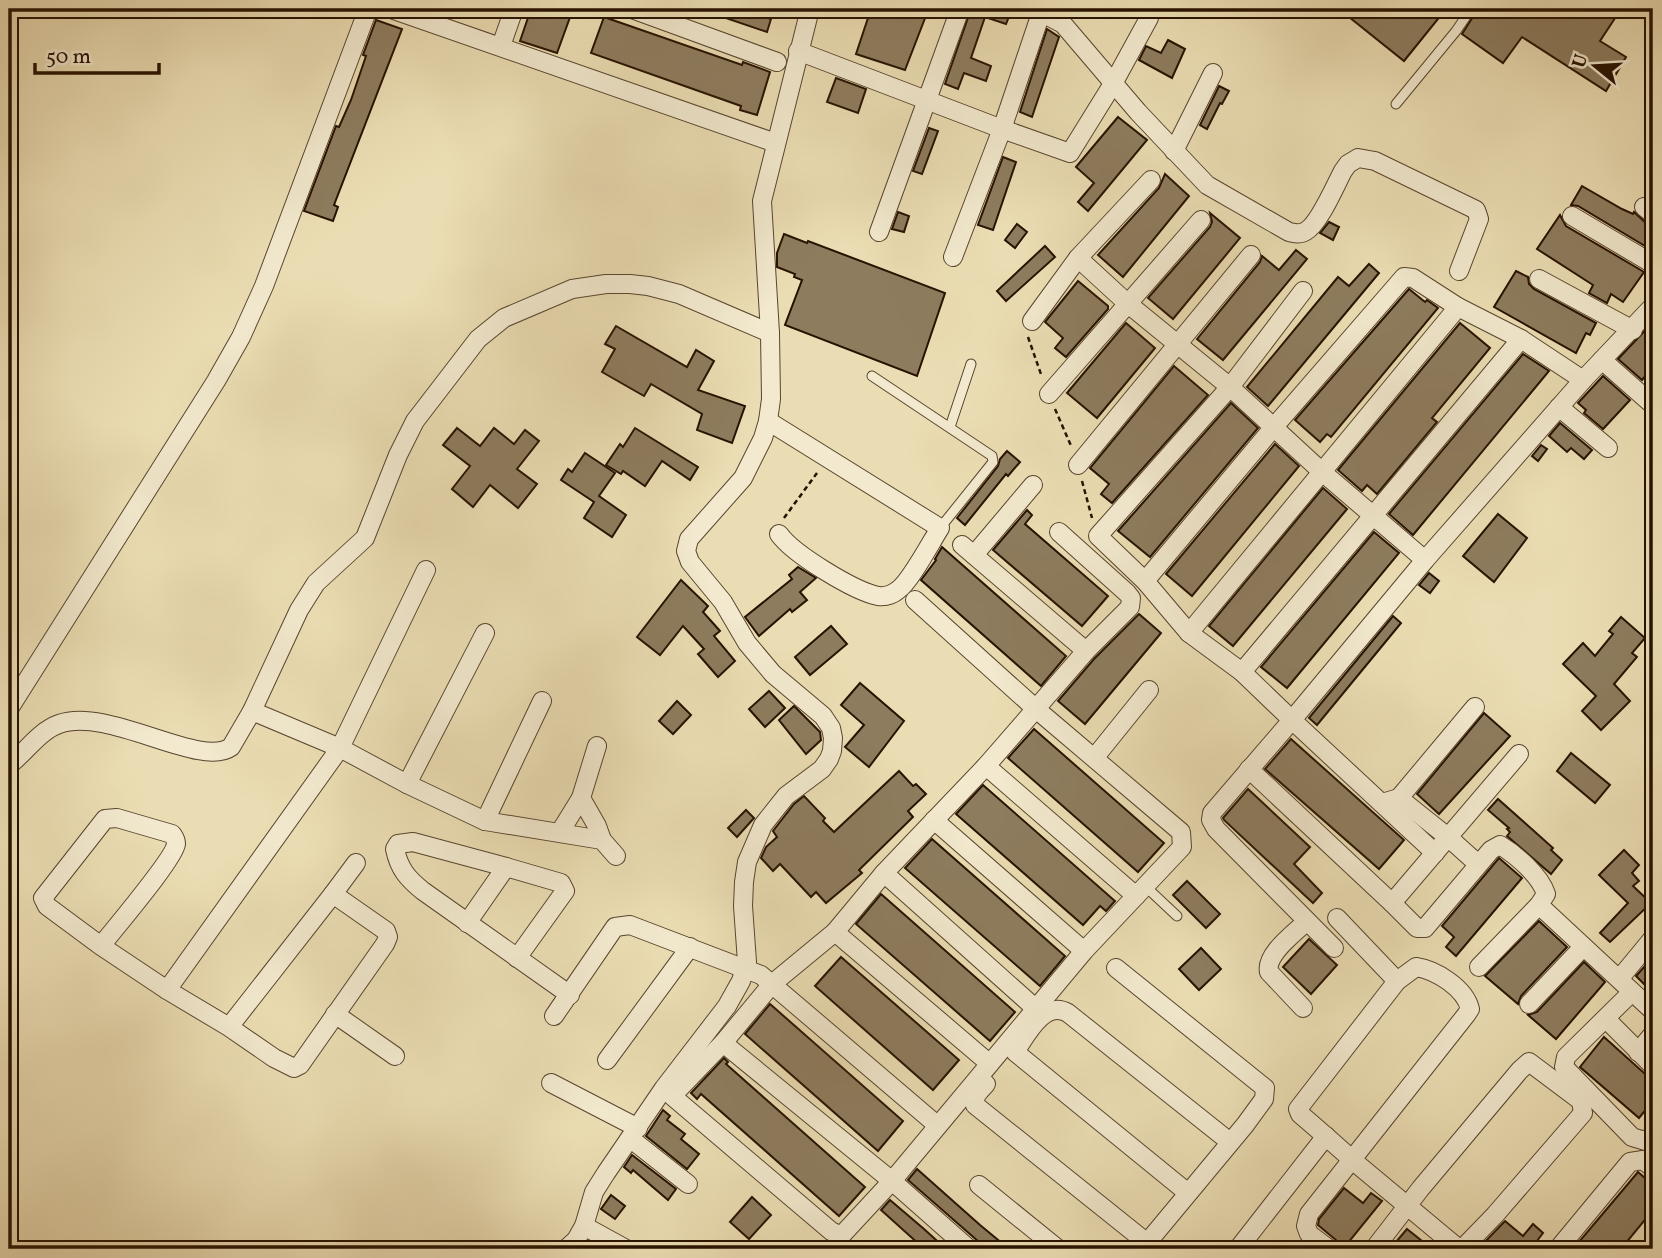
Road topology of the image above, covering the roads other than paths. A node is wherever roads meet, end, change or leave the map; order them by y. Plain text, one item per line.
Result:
1 (368, 9) edge
2 (391, 9) edge
3 (514, 9) edge
4 (632, 9) edge
5 (810, 9) edge
6 (960, 9) edge
7 (1471, 9) edge
8 (428, 14) edge
9 (1149, 18) dead end
10 (501, 46) junction
11 (798, 51) junction
12 (777, 62) dead end
13 (1213, 73) dead end
14 (1115, 82) junction
15 (927, 100) junction
16 (1396, 104) dead end
17 (1002, 129) junction
18 (770, 141) dead end
19 (1174, 151) junction
20 (1151, 180) dead end
21 (1572, 216) dead end
22 (1201, 220) dead end
23 (879, 232) dead end
24 (1251, 256) dead end
25 (953, 257) dead end
26 (1078, 258) junction
27 (1653, 264) edge
28 (1459, 271) dead end
29 (1539, 279) dead end
30 (1303, 292) dead end
31 (1126, 303) junction
32 (1653, 306) edge
33 (1458, 307) junction
34 (1031, 321) road end
35 (1633, 330) junction
36 (770, 333) junction
37 (1521, 339) junction
38 (1180, 344) junction
39 (1602, 360) junction
40 (971, 364) dead end
41 (872, 376) dead end
42 (1583, 380) junction
43 (1230, 387) junction
44 (1049, 394) road end
45 (1653, 405) edge
46 (1559, 407) junction
47 (768, 421) junction
48 (950, 427) junction
49 (1273, 428) junction
50 (1608, 448) dead end
51 (1078, 465) road end
52 (1321, 471) junction
53 (1033, 485) dead end
54 (1373, 514) junction
55 (940, 528) junction
56 (1059, 532) dead end
57 (779, 534) road end
58 (1425, 560) junction
59 (426, 570) dead end
60 (1145, 581) junction
61 (915, 600) dead end
62 (485, 633) dead end
63 (1189, 633) junction
64 (1086, 651) junction
65 (1242, 672) junction
66 (1149, 690) dead end
67 (542, 701) dead end
68 (1475, 707) dead end
69 (9, 709) edge
70 (1036, 709) junction
71 (252, 711) junction
72 (1292, 720) junction
73 (597, 746) dead end
74 (340, 748) junction
75 (1519, 754) dead end
76 (1095, 757) junction
77 (9, 765) edge
78 (986, 766) junction
79 (1249, 769) junction
80 (407, 784) junction
81 (581, 798) junction
82 (1390, 800) junction
83 (934, 820) junction
84 (485, 821) junction
85 (560, 832) junction
86 (1449, 838) junction
87 (601, 840) junction
88 (1435, 853) junction
89 (616, 856) dead end
90 (356, 863) dead end
91 (1478, 864) junction
92 (506, 867) junction
93 (884, 873) junction
94 (1140, 891) junction
95 (333, 894) junction
96 (1392, 903) junction
97 (1539, 905) junction
98 (1177, 916) dead end
99 (1337, 918) dead end
100 (1307, 921) junction
101 (467, 922) junction
102 (835, 932) junction
103 (1653, 938) edge
104 (101, 946) junction
105 (690, 947) junction
106 (1583, 947) junction
107 (1334, 948) dead end
108 (1084, 951) junction
109 (517, 958) junction
110 (1479, 967) dead end
111 (746, 968) junction
112 (1116, 968) dead end
113 (1620, 978) junction
114 (1397, 981) junction
115 (772, 984) junction
116 (167, 990) junction
117 (1632, 992) junction
118 (570, 995) junction
119 (1529, 1004) dead end
120 (1035, 1008) junction
121 (1303, 1008) dead end
122 (1653, 1011) edge
123 (335, 1014) junction
124 (554, 1016) dead end
125 (1606, 1019) junction
126 (229, 1027) junction
127 (1653, 1034) edge
128 (723, 1043) junction
129 (1015, 1052) junction
130 (1638, 1052) junction
131 (395, 1056) dead end
132 (607, 1060) dead end
133 (990, 1064) junction
134 (1653, 1066) edge
135 (551, 1083) dead end
136 (937, 1125) junction
137 (635, 1133) junction
138 (1653, 1135) edge
139 (1326, 1136) junction
140 (1230, 1142) junction
141 (1351, 1158) junction
142 (1653, 1168) edge
143 (892, 1181) junction
144 (688, 1184) dead end
145 (979, 1185) dead end
146 (1188, 1193) junction
147 (1407, 1206) junction
148 (584, 1227) junction
149 (837, 1243) edge
150 (1144, 1246) edge
151 (566, 1249) edge
152 (626, 1249) edge
153 (970, 1249) edge
154 (1058, 1249) edge
155 (1238, 1249) edge
156 (1329, 1249) edge
157 (1374, 1249) edge
158 (1460, 1249) edge
159 (1558, 1249) edge

1 - 69 street
2 - 8 street
3 - 10 street
4 - 12 street
5 - 11 street
6 - 15 street
7 - 16 lane
8 - 10 street
9 - 14 street
10 - 18 street
11 - 15 street
11 - 36 street
13 - 19 street
14 - 17 street
14 - 17 street
14 - 19 street
15 - 17 street
15 - 23 street
17 - 25 street
19 - 28 street
20 - 26 street
21 - 27 street
22 - 31 street
24 - 38 street
26 - 31 street
26 - 34 street
29 - 35 street
30 - 43 street
31 - 38 street
31 - 44 street
32 - 35 street
33 - 37 street
33 - 49 street
33 - 52 street
35 - 39 street
36 - 47 street
36 - 71 street
37 - 42 street
37 - 54 street
38 - 43 street
38 - 51 street
39 - 42 street
39 - 45 street
40 - 48 lane
41 - 48 lane
42 - 46 street
43 - 49 street
43 - 60 street
46 - 50 street
46 - 58 street
47 - 55 street
47 - 111 street
48 - 55 lane
49 - 52 street
49 - 60 street
52 - 54 street
52 - 63 street
53 - 64 street
54 - 58 street
54 - 65 street
55 - 57 street
56 - 64 street
58 - 72 street
59 - 74 street
60 - 63 street
61 - 70 street
62 - 80 street
63 - 65 street
64 - 70 street
65 - 72 street
66 - 76 street
67 - 84 street
68 - 82 street
70 - 76 street
70 - 78 street
71 - 74 street
71 - 77 street
72 - 79 street
72 - 82 street
73 - 81 street
74 - 80 street
74 - 116 street
75 - 86 street
76 - 94 street
78 - 83 street
78 - 94 street
79 - 96 street
79 - 100 street
80 - 84 street
81 - 85 street
81 - 87 street
82 - 86 street
82 - 88 street
83 - 93 street
83 - 108 street
84 - 85 street
85 - 87 street
86 - 88 street
86 - 91 street
87 - 89 street
88 - 96 street
90 - 95 street
91 - 96 street
91 - 97 street
92 - 101 street
92 - 101 street
92 - 109 street
93 - 102 street
93 - 120 street
94 - 98 lane
94 - 108 street
95 - 123 street
95 - 126 street
97 - 106 street
97 - 110 street
99 - 114 street
100 - 107 street
100 - 121 street
101 - 109 street
102 - 115 street
102 - 133 street
103 - 113 street
104 - 104 street
104 - 116 street
105 - 111 street
105 - 118 street
105 - 132 street
106 - 113 street
106 - 119 street
108 - 120 street
109 - 118 street
111 - 115 street
111 - 137 street
112 - 140 street
113 - 117 street
114 - 139 street
114 - 141 street
115 - 128 street
115 - 136 street
116 - 126 street
117 - 122 street
117 - 125 street
118 - 124 street
120 - 133 street
123 - 126 street
123 - 131 street
125 - 130 street
125 - 138 street
127 - 130 street
128 - 143 street
128 - 149 street
129 - 140 street
129 - 146 street
129 - 150 street
130 - 134 street
133 - 136 street
135 - 137 street
136 - 143 street
137 - 144 street
137 - 148 street
139 - 141 street
139 - 155 street
140 - 146 street
141 - 147 street
141 - 156 street
142 - 159 street
143 - 149 street
143 - 153 street
145 - 154 street
146 - 150 street
147 - 157 street
147 - 158 street
147 - 158 street
148 - 151 street
148 - 152 street

